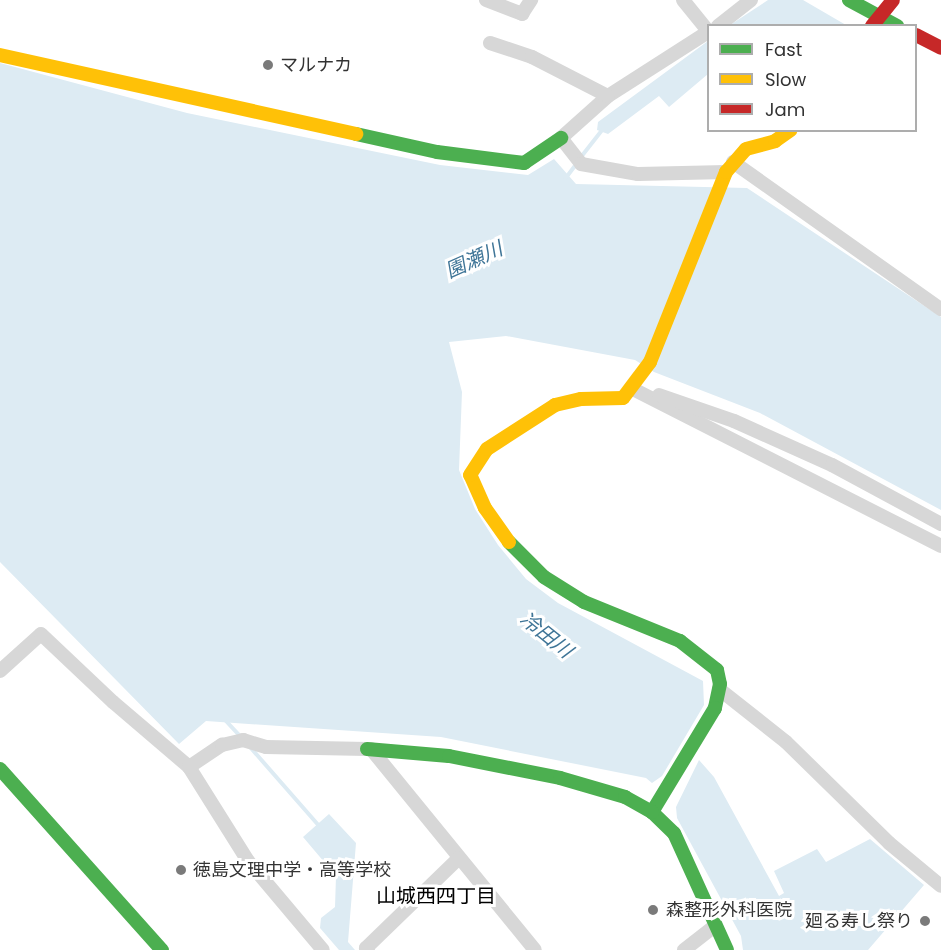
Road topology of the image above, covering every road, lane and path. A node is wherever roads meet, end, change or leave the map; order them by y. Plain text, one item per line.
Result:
1 (486, 0) edge
2 (531, 0) edge
3 (683, 0) edge
4 (751, 0) edge
5 (849, 0) edge
6 (893, 0) edge
7 (876, 21) edge
8 (721, 24) edge
9 (707, 30) edge
10 (707, 32) edge
11 (917, 36) edge
12 (490, 43) dead end
13 (941, 48) edge
14 (0, 55) edge
15 (608, 96) junction
16 (788, 132) edge
17 (561, 138) junction
18 (727, 171) junction
19 (941, 309) edge
20 (634, 385) junction
21 (941, 524) edge
22 (941, 546) edge
23 (0, 671) edge
24 (719, 688) junction
25 (369, 749) junction
26 (189, 767) junction
27 (0, 769) edge
28 (652, 812) junction
29 (459, 858) junction
30 (941, 886) edge
31 (715, 926) junction
32 (319, 948) edge
33 (162, 950) edge
34 (368, 950) edge
35 (535, 950) edge
36 (684, 950) edge
37 (727, 950) edge

1 - 2 street
3 - 9 street
4 - 8 street
5 - 7 street
6 - 7 street
10 - 15 street
11 - 13 street
12 - 15 street
14 - 17 street
15 - 17 street
16 - 18 street
17 - 18 street
18 - 19 street
18 - 20 street
20 - 21 street
20 - 22 street
20 - 24 street
23 - 26 street
24 - 28 street
24 - 30 street
25 - 26 street
25 - 28 street
25 - 29 street
26 - 32 street
27 - 33 street
28 - 31 street
29 - 34 street
29 - 35 street
31 - 36 street
31 - 37 street

